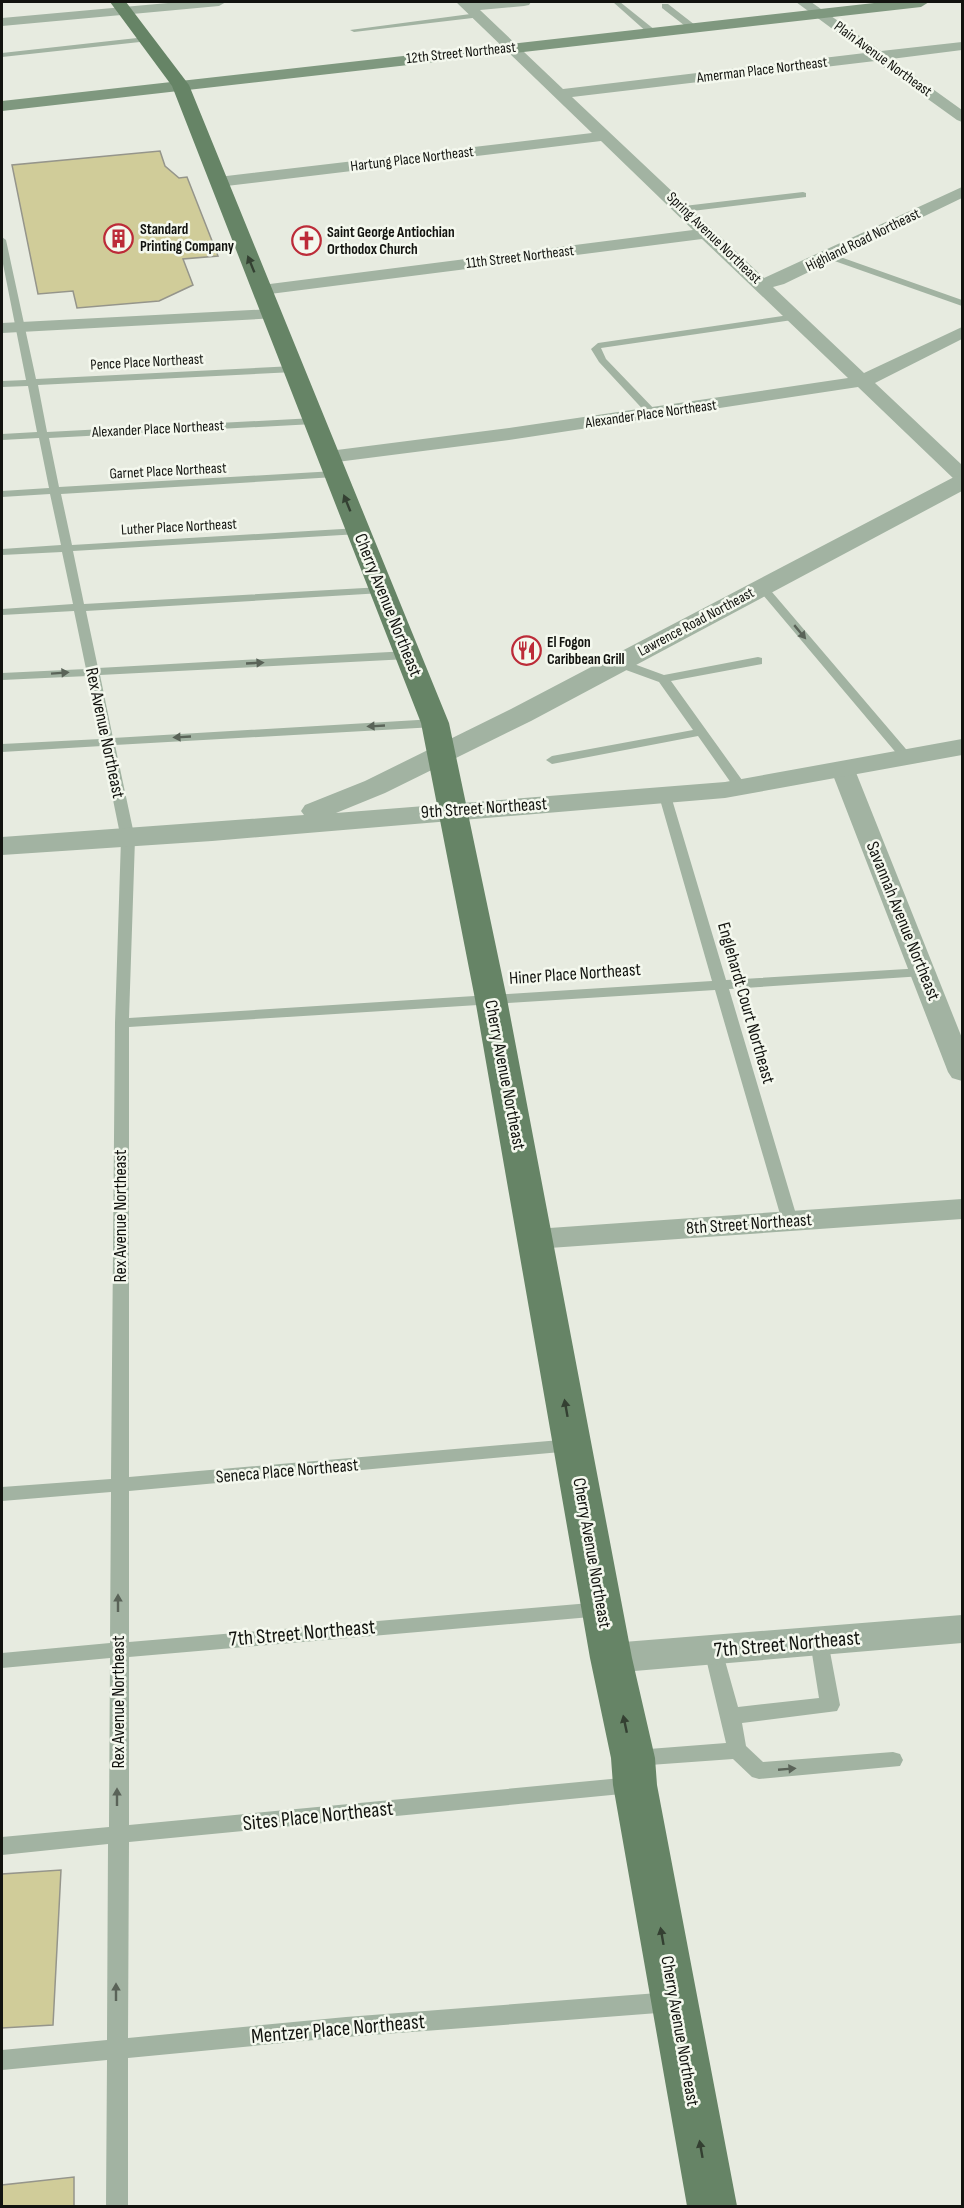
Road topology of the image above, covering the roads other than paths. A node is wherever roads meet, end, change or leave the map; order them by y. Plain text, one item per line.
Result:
1 (219, 2) edge
2 (524, 2) edge
3 (616, 2) edge
4 (803, 2) edge
5 (921, 2) edge
6 (122, 6) edge
7 (665, 6) dead end
8 (470, 8) edge
9 (819, 13) junction
10 (2, 22) edge
11 (692, 27) junction
12 (354, 30) dead end
13 (652, 32) junction
14 (146, 39) junction
15 (963, 46) edge
16 (513, 48) junction
17 (2, 55) edge
18 (880, 56) junction
19 (180, 85) junction
20 (561, 94) junction
21 (2, 106) edge
22 (963, 117) edge
23 (605, 136) junction
24 (218, 182) junction
25 (963, 192) edge
26 (803, 195) dead end
27 (684, 209) junction
28 (707, 233) junction
29 (2, 240) edge
30 (829, 256) junction
31 (762, 284) junction
32 (262, 290) junction
33 (963, 303) edge
34 (272, 314) junction
35 (796, 317) junction
36 (11, 328) edge
37 (963, 332) edge
38 (294, 369) junction
39 (863, 381) junction
40 (32, 383) junction
41 (2, 384) edge
42 (653, 414) junction
43 (314, 421) junction
44 (42, 435) junction
45 (2, 437) edge
46 (332, 466) junction
47 (963, 476) edge
48 (963, 482) edge
49 (54, 491) junction
50 (2, 494) edge
51 (358, 531) junction
52 (66, 548) junction
53 (2, 552) edge
54 (762, 587) junction
55 (382, 590) junction
56 (79, 608) junction
57 (2, 612) edge
58 (408, 655) junction
59 (758, 661) dead end
60 (619, 663) junction
61 (92, 671) junction
62 (2, 677) edge
63 (663, 679) junction
64 (701, 732) junction
65 (438, 739) junction
66 (107, 741) junction
67 (963, 747) edge
68 (2, 748) edge
69 (907, 758) junction
70 (552, 760) dead end
71 (843, 770) junction
72 (741, 788) junction
73 (665, 796) junction
74 (454, 811) junction
75 (262, 828) junction
76 (128, 839) junction
77 (2, 846) edge
78 (923, 972) junction
79 (721, 984) junction
80 (491, 999) junction
81 (122, 1023) junction
82 (963, 1072) edge
83 (963, 1209) edge
84 (790, 1221) junction
85 (535, 1239) junction
86 (573, 1445) junction
87 (119, 1484) junction
88 (2, 1494) edge
89 (602, 1609) junction
90 (963, 1629) edge
91 (819, 1641) junction
92 (118, 1649) junction
93 (713, 1650) junction
94 (611, 1658) junction
95 (2, 1660) edge
96 (731, 1716) junction
97 (737, 1750) junction
98 (893, 1760) dead end
99 (634, 1772) junction
100 (117, 1836) junction
101 (2, 1846) edge
102 (674, 2001) junction
103 (116, 2051) junction
104 (2, 2061) edge
105 (117, 2206) edge
106 (712, 2206) edge

1 - 6 street
2 - 8 street
3 - 13 lane
4 - 9 street, Plain Avenue Northeast
5 - 9 main road, 12th Street Northeast
6 - 10 street
6 - 14 main road, Cherry Avenue Northeast
7 - 11 lane
8 - 12 lane
8 - 16 street, Spring Avenue Northeast
9 - 11 main road, 12th Street Northeast
9 - 18 street, Plain Avenue Northeast
11 - 13 main road, 12th Street Northeast
13 - 16 main road, 12th Street Northeast
14 - 17 lane
14 - 19 main road, Cherry Avenue Northeast
15 - 18 street, Amerman Place Northeast
16 - 19 main road, 12th Street Northeast
16 - 20 street, Spring Avenue Northeast
18 - 20 street, Amerman Place Northeast
18 - 22 street, Plain Avenue Northeast
19 - 21 main road, 12th Street Northeast
19 - 24 main road, Cherry Avenue Northeast
20 - 23 street, Spring Avenue Northeast
23 - 24 street, Hartung Place Northeast
23 - 27 street, Spring Avenue Northeast
32 -> 24 main road, Cherry Avenue Northeast
25 - 30 street, Highland Road Northeast
26 - 27 lane
27 - 28 street, Spring Avenue Northeast
28 - 31 street, Spring Avenue Northeast
28 - 32 street, 11th Street Northeast
29 - 36 lane, Rex Avenue Northeast
30 - 31 street, Highland Road Northeast
30 - 33 lane
31 - 35 street, Spring Avenue Northeast
32 - 34 main road, Cherry Avenue Northeast
34 - 36 street
34 - 38 main road, Cherry Avenue Northeast
35 - 39 street, Spring Avenue Northeast
35 - 42 lane
36 - 40 lane, Rex Avenue Northeast
37 - 39 street, Alexander Place Northeast
38 - 40 lane, Pence Place Northeast
38 - 43 main road, Cherry Avenue Northeast
39 - 42 street, Alexander Place Northeast
39 - 47 street, Spring Avenue Northeast
40 - 41 lane, Pence Place Northeast
40 - 44 lane, Rex Avenue Northeast
42 - 46 street, Alexander Place Northeast
43 - 44 lane, Alexander Place Northeast
43 - 46 main road, Cherry Avenue Northeast
44 - 45 lane, Alexander Place Northeast
44 - 49 lane, Rex Avenue Northeast
46 - 49 lane, Garnet Place Northeast
51 -> 46 main road, Cherry Avenue Northeast
48 - 54 street, Lawrence Road Northeast
49 - 50 lane, Garnet Place Northeast
49 - 52 lane, Rex Avenue Northeast
51 - 52 lane, Luther Place Northeast
51 - 55 main road, Cherry Avenue Northeast
52 - 53 lane, Luther Place Northeast
52 - 56 lane, Rex Avenue Northeast
54 - 60 street, Lawrence Road Northeast
54 -> 69 lane
55 - 56 lane
55 - 58 main road, Cherry Avenue Northeast
56 - 57 lane
56 - 61 lane, Rex Avenue Northeast
61 -> 58 lane
58 - 65 main road, Cherry Avenue Northeast
59 - 63 lane
60 - 63 lane
60 - 65 street, Lawrence Road Northeast
62 -> 61 lane
61 - 66 lane, Rex Avenue Northeast
63 - 64 lane
64 - 70 lane
64 - 72 lane
65 -> 66 lane
65 - 74 main road, Cherry Avenue Northeast
65 - 75 street, Lawrence Road Northeast
66 - 68 lane
66 - 76 lane, Rex Avenue Northeast
67 - 69 street, 9th Street Northeast
69 - 71 street, 9th Street Northeast
71 - 72 street, 9th Street Northeast
71 - 78 street, Savannah Avenue Northeast
72 - 73 street, 9th Street Northeast
73 - 74 street, 9th Street Northeast
73 - 79 lane, Englehardt Court Northeast
74 - 75 street, 9th Street Northeast
74 - 80 main road, Cherry Avenue Northeast
75 - 76 street, 9th Street Northeast
76 - 77 street, 9th Street Northeast
76 - 81 lane, Rex Avenue Northeast
78 - 79 lane, Hiner Place Northeast
78 - 82 street, Savannah Avenue Northeast
79 - 80 lane, Hiner Place Northeast
79 - 84 lane, Englehardt Court Northeast
80 - 81 lane, Hiner Place Northeast
80 - 85 main road, Cherry Avenue Northeast
81 - 87 lane, Rex Avenue Northeast
83 - 84 street, 8th Street Northeast
84 - 85 street, 8th Street Northeast
86 -> 85 main road, Cherry Avenue Northeast
86 - 87 lane, Seneca Place Northeast
86 - 89 main road, Cherry Avenue Northeast
87 - 88 lane, Seneca Place Northeast
92 -> 87 lane, Rex Avenue Northeast
89 - 92 lane, 7th Street Northeast
89 - 94 main road, Cherry Avenue Northeast
90 - 91 street, 7th Street Northeast
91 - 93 street, 7th Street Northeast
91 - 96 lane
92 - 95 lane, 7th Street Northeast
100 -> 92 lane, Rex Avenue Northeast
93 - 94 street, 7th Street Northeast
93 - 96 lane
99 -> 94 main road, Cherry Avenue Northeast
96 - 97 lane
97 -> 98 lane
97 - 99 lane, Sites Place Northeast
99 - 100 lane, Sites Place Northeast
102 -> 99 main road, Cherry Avenue Northeast
100 - 101 lane, Sites Place Northeast
103 -> 100 lane, Rex Avenue Northeast
102 - 103 lane, Mentzer Place Northeast
106 -> 102 main road, Cherry Avenue Northeast
103 - 104 lane, Mentzer Place Northeast
103 - 105 lane, Rex Avenue Northeast

